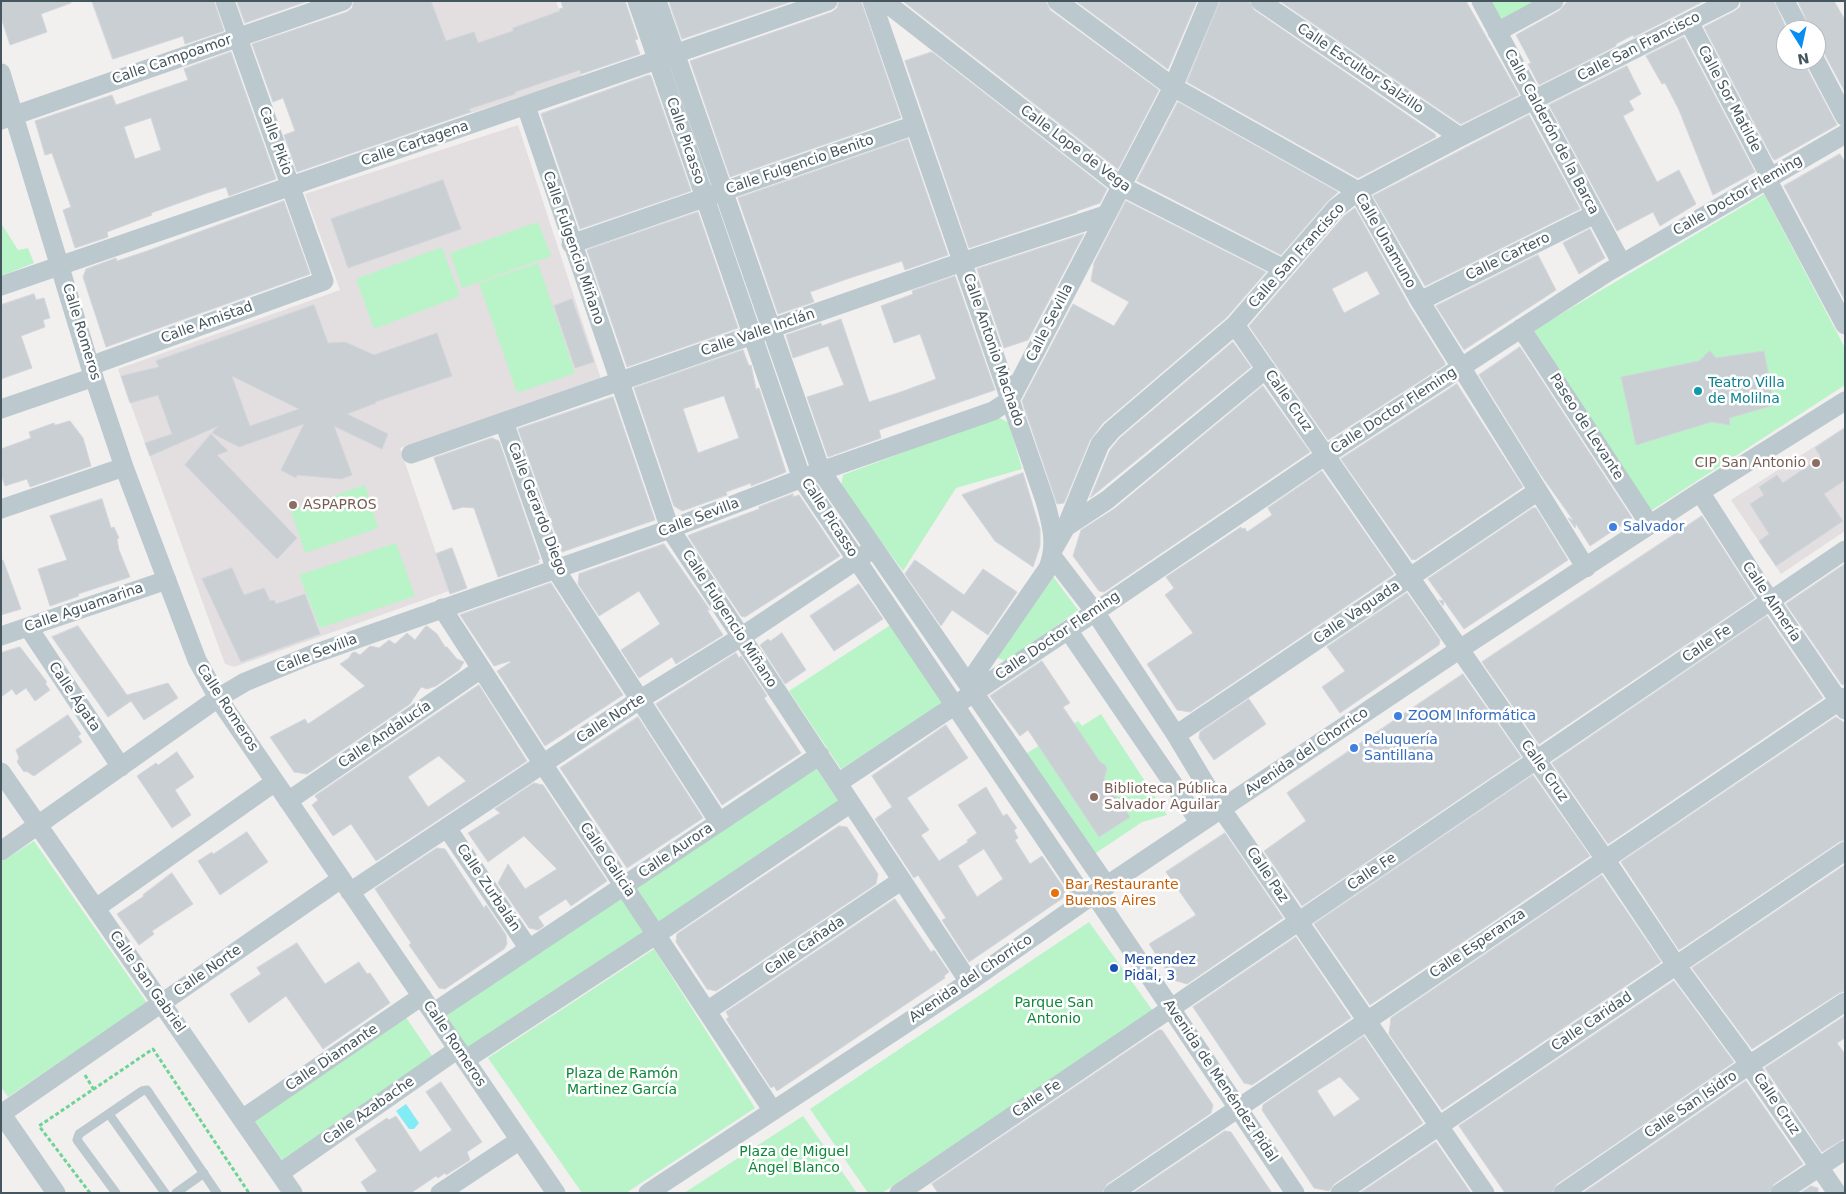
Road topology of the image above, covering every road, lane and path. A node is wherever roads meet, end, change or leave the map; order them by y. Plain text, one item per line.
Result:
1 (225, 1) edge
2 (343, 1) edge
3 (637, 1) edge
4 (657, 1) edge
5 (828, 1) edge
6 (872, 1) edge
7 (884, 1) edge
8 (1057, 1) edge
9 (1209, 1) edge
10 (1260, 1) edge
11 (1481, 1) edge
12 (1554, 1) edge
13 (1730, 1) edge
14 (1785, 1) edge
15 (905, 19) junction
16 (1795, 20) edge
17 (1688, 22) junction
18 (1497, 32) junction
19 (883, 33) junction
20 (238, 37) junction
21 (675, 54) junction
22 (657, 60) junction
23 (1821, 70) edge
24 (1, 74) edge
25 (1173, 87) junction
26 (1534, 100) junction
27 (526, 106) junction
28 (1845, 117) edge
29 (8, 118) edge
30 (915, 125) junction
31 (1845, 134) edge
32 (1460, 137) junction
33 (1769, 178) junction
34 (291, 186) junction
35 (1121, 186) junction
36 (1358, 191) junction
37 (723, 192) junction
38 (705, 198) junction
39 (1595, 214) junction
40 (1106, 215) junction
41 (572, 244) junction
42 (962, 262) junction
43 (1622, 264) junction
44 (60, 266) junction
45 (1284, 269) junction
46 (324, 281) joint
47 (1, 286) edge
48 (1420, 301) junction
49 (1235, 325) junction
50 (1845, 325) edge
51 (1521, 328) junction
52 (771, 329) junction
53 (753, 335) junction
54 (1461, 368) junction
55 (1266, 369) junction
56 (92, 371) junction
57 (619, 382) junction
58 (1010, 400) junction
59 (1845, 401) edge
60 (1, 409) edge
61 (504, 422) junction
62 (411, 454) dead end
63 (1326, 455) junction
64 (124, 467) junction
65 (821, 471) junction
66 (802, 479) junction
67 (1538, 491) junction
68 (1700, 492) junction
69 (1, 509) edge
70 (1650, 525) junction
71 (1066, 527) junction
72 (670, 529) junction
73 (874, 548) junction
74 (1845, 550) edge
75 (1053, 552) junction
76 (857, 560) junction
77 (1586, 568) junction
78 (556, 570) junction
79 (1410, 577) junction
80 (167, 580) junction
81 (1770, 600) junction
82 (442, 608) junction
83 (1095, 612) junction
84 (28, 627) junction
85 (1068, 630) junction
86 (1, 636) edge
87 (740, 637) junction
88 (1460, 649) junction
89 (481, 669) junction
90 (971, 688) junction
91 (218, 698) junction
92 (639, 700) junction
93 (1843, 703) edge
94 (955, 705) junction
95 (1176, 735) junction
96 (820, 755) junction
97 (1536, 760) junction
98 (543, 764) junction
99 (121, 767) junction
100 (1, 772) edge
101 (275, 782) junction
102 (838, 783) junction
103 (288, 801) junction
104 (851, 803) junction
105 (1222, 809) junction
106 (719, 822) junction
107 (1200, 823) junction
108 (38, 825) junction
109 (447, 828) junction
110 (1, 851) edge
111 (1845, 851) edge
112 (1605, 859) junction
113 (902, 880) junction
114 (346, 886) junction
115 (624, 886) junction
116 (1095, 893) junction
117 (96, 908) junction
118 (1299, 921) junction
119 (657, 934) junction
120 (529, 949) junction
121 (1676, 965) junction
122 (969, 982) junction
123 (422, 996) junction
124 (1845, 1002) edge
125 (162, 1003) junction
126 (1171, 1009) junction
127 (707, 1011) junction
128 (433, 1013) junction
129 (1366, 1020) junction
130 (461, 1054) junction
131 (1749, 1065) junction
132 (94, 1090) dead end
133 (1238, 1107) junction
134 (773, 1111) junction
135 (2, 1114) edge
136 (109, 1114) junction
137 (242, 1119) junction
138 (1439, 1126) junction
139 (520, 1140) junction
140 (1845, 1150) edge
141 (1819, 1168) junction
142 (204, 1173) junction
143 (280, 1173) junction
144 (921, 1186) edge
145 (56, 1193) edge
146 (116, 1193) edge
147 (165, 1193) edge
148 (176, 1193) edge
149 (217, 1193) edge
150 (249, 1193) edge
151 (293, 1193) edge
152 (440, 1193) edge
153 (556, 1193) edge
154 (648, 1193) edge
155 (899, 1193) edge
156 (1113, 1193) edge
157 (1296, 1193) edge
158 (1340, 1193) edge
159 (1485, 1193) edge
160 (1563, 1193) edge
161 (1780, 1193) edge
162 (1837, 1193) edge

1 - 20 street, Calle Pikio
2 - 20 street, Calle Campoamor
3 - 22 street, Calle Picasso
4 - 21 street, Calle Picasso
5 - 21 street, Calle Cartagena
6 - 19 street, Calle Antonio Machado
7 - 15 street, Calle Lope de Vega
8 - 25 street, Calle Unamuno
9 - 25 street, Calle Sevilla
10 - 32 street, Calle Escultor Salzillo
11 - 18 street, Calle Calderón de la Barca
12 - 18 street
13 - 17 street, Calle San Francisco
14 - 16 street
15 - 19 street
15 - 35 street, Calle Lope de Vega
17 - 26 street, Calle San Francisco
17 - 33 street, Calle Sor Matilde
18 - 26 street, Calle Calderón de la Barca
19 - 30 street, Calle Antonio Machado
20 - 29 street, Calle Campoamor
20 - 34 street, Calle Pikio
21 - 22 street, Calle Cartagena
21 - 37 street, Calle Picasso
22 - 27 street, Calle Cartagena
22 - 38 street, Calle Picasso
23 - 28 street
24 - 29 street, Calle Romeros
25 - 35 street, Calle Sevilla
25 - 36 street, Calle Unamuno
26 - 32 street, Calle San Francisco
26 - 39 street, Calle Calderón de la Barca
27 - 34 street, Calle Cartagena
27 - 41 street, Calle Fulgencio Miñano
29 - 44 street, Calle Romeros
30 - 37 street, Calle Fulgencio Benito
30 - 42 street, Calle Antonio Machado
31 - 33 street, Calle Doctor Fleming
32 - 36 street, Calle San Francisco
33 - 43 street, Calle Doctor Fleming
33 - 50 street
34 - 44 street, Calle Cartagena
34 - 46 street, Calle Pikio
35 - 40 street, Calle Sevilla
35 - 45 street, Calle Lope de Vega
36 - 45 street, Calle San Francisco
36 - 48 street, Calle Unamuno
37 - 38 street, Calle Fulgencio Benito
37 - 52 street, Calle Picasso
38 - 41 street, Calle Fulgencio Benito
38 - 53 street, Calle Picasso
39 - 43 street, Calle Calderón de la Barca
39 - 48 street, Calle Cartero
40 - 42 street, Calle Valle Inclán
40 - 58 street, Calle Sevilla
41 - 57 street, Calle Fulgencio Miñano
42 - 52 street, Calle Valle Inclán
42 - 58 street, Calle Antonio Machado
43 - 51 street, Calle Doctor Fleming
44 - 47 street, Calle Cartagena
44 - 56 street, Calle Romeros
45 - 49 street, Calle San Francisco
46 - 56 street, Calle Amistad
48 - 54 street, Calle Unamuno
49 - 55 street, Calle Cruz
49 - 71 street, Calle San Francisco
51 - 54 street, Calle Doctor Fleming
51 - 70 street, Paseo de Levante
52 - 53 street, Calle Valle Inclán
52 - 65 street, Calle Picasso
53 - 57 street, Calle Valle Inclán
53 - 66 street, Calle Picasso
54 - 63 street, Calle Doctor Fleming
54 - 67 street, Calle Unamuno
55 - 63 street, Calle Cruz
55 - 71 street
56 - 60 street, Calle Amistad
56 - 64 street, Calle Romeros
57 - 61 street, Calle Valle Inclán
57 - 72 street, Calle Fulgencio Miñano
58 - 65 street, Calle Sevilla
58 - 75 street, Calle Antonio Machado
59 - 68 street, Avenida del Chorrico
61 - 62 street, Calle Valle Inclán
61 - 78 street, Calle Gerardo Diego
63 - 79 street, Calle Cruz
63 - 83 street, Calle Doctor Fleming
64 - 69 street
64 - 80 street, Calle Romeros
65 - 66 street, Calle Sevilla
65 - 73 street, Calle Picasso
66 - 72 street, Calle Sevilla
66 - 76 street, Calle Picasso
67 - 77 street, Calle Unamuno
67 - 79 street, Calle Vaguada
68 - 70 street, Avenida del Chorrico
68 - 81 street, Calle Almería
70 - 77 street, Avenida del Chorrico
71 - 75 street, Calle San Francisco
72 - 78 street, Calle Sevilla
72 - 87 street, Calle Fulgencio Miñano
73 - 76 street, Calle Norte
73 - 90 street, Calle Picasso
74 - 81 street, Calle Fe
75 - 83 street, Calle Paz
75 - 90 street
76 - 87 street, Calle Norte
76 - 94 street, Calle Picasso
77 - 88 street, Avenida del Chorrico
78 - 82 street, Calle Sevilla
78 - 92 street, Calle Gerardo Diego
79 - 88 street, Calle Cruz
79 - 95 street, Calle Vaguada
80 - 84 street, Calle Aguamarina
80 - 91 street, Calle Romeros
81 - 93 street, Calle Almería
81 - 97 street, Calle Fe
82 - 89 street, Calle Galicia
82 - 91 street, Calle Sevilla
83 - 85 street, Calle Doctor Fleming
83 - 95 street, Calle Paz
84 - 86 street, Calle Aguamarina
84 - 99 street, Calle Ágata
85 - 90 street, Calle Doctor Fleming
85 - 107 street
87 - 92 street, Calle Norte
87 - 96 street, Calle Fulgencio Miñano
88 - 97 street, Calle Cruz
88 - 105 street, Avenida del Chorrico
89 - 98 street, Calle Galicia
89 - 103 street, Calle Andalucía
90 - 94 street, Calle Doctor Fleming
90 - 116 street, Calle Picasso
91 - 99 street, Calle Sevilla
91 - 101 street, Calle Romeros
92 - 98 street, Calle Norte
92 - 106 street, Calle Gerardo Diego
93 - 112 street, Calle Esperanza
94 - 102 street
94 - 116 street, Calle Picasso
95 - 105 street, Calle Paz
96 - 102 street, Calle Fulgencio Miñano
96 - 106 street, Calle Aurora
97 - 112 street, Calle Cruz
97 - 118 street, Calle Fe
98 - 109 street, Calle Norte
98 - 115 street, Calle Galicia
99 - 108 street, Calle Sevilla
100 - 108 street, Calle San Gabriel
101 - 103 street, Calle Romeros
101 - 117 street
102 - 104 street, Calle Fulgencio Miñano
103 - 114 street, Calle Romeros
104 - 113 street, Calle Fulgencio Miñano
104 - 119 street
105 - 107 street, Avenida del Chorrico
105 - 118 street, Calle Paz
106 - 115 street, Calle Aurora
107 - 116 street, Avenida del Chorrico
108 - 110 street, Calle Sevilla
108 - 117 street, Calle San Gabriel
109 - 114 street, Calle Norte
109 - 120 street, Calle Zurbalán
111 - 121 street, Calle Caridad
112 - 121 street, Calle Cruz
112 - 129 street, Calle Esperanza
113 - 122 street, Calle Fulgencio Miñano
113 - 127 street, Calle Cañada
114 - 123 street, Calle Romeros
114 - 125 street, Calle Norte
115 - 119 street, Calle Galicia
115 - 120 street, Calle Aurora
116 - 122 street, Avenida del Chorrico
116 - 126 street, Avenida de Menéndez Pidal
117 - 125 street, Calle San Gabriel
118 - 126 street, Calle Fe
118 - 129 street, Calle Paz
119 - 127 street, Calle Galicia
119 - 130 street
120 - 128 street, Calle Aurora
121 - 131 street, Calle Cruz
121 - 138 street, Calle Caridad
122 - 134 street, Avenida del Chorrico
123 - 128 street, Calle Romeros
123 - 137 street, Calle Diamante
124 - 131 street, Calle San Isidro
125 - 135 street, Calle Norte
125 - 137 street, Calle San Gabriel
126 - 133 street, Avenida de Menéndez Pidal
126 - 144 street, Calle Fe
127 - 134 street, Calle Galicia
128 - 130 street, Calle Romeros
129 - 133 street, Calle Esperanza
129 - 138 street, Calle Paz
130 - 139 street, Calle Romeros
130 - 143 street, Calle Azabache
131 - 141 street, Calle Cruz
131 - 160 street, Calle San Isidro
132 - 150 path
133 - 156 street, Calle Esperanza
133 - 157 street, Avenida de Menéndez Pidal
134 - 154 street, Avenida del Chorrico
135 - 145 street
136 - 142 lane
136 - 146 lane
136 - 147 lane
137 - 143 street, Calle San Gabriel
138 - 158 street, Calle Caridad
138 - 159 street, Calle Paz
139 - 152 street
139 - 153 street, Calle Romeros
140 - 141 street
141 - 161 street
141 - 162 street, Calle Cruz
142 - 148 lane
142 - 149 lane
143 - 151 street, Calle San Gabriel
144 - 155 street, Calle Fe

